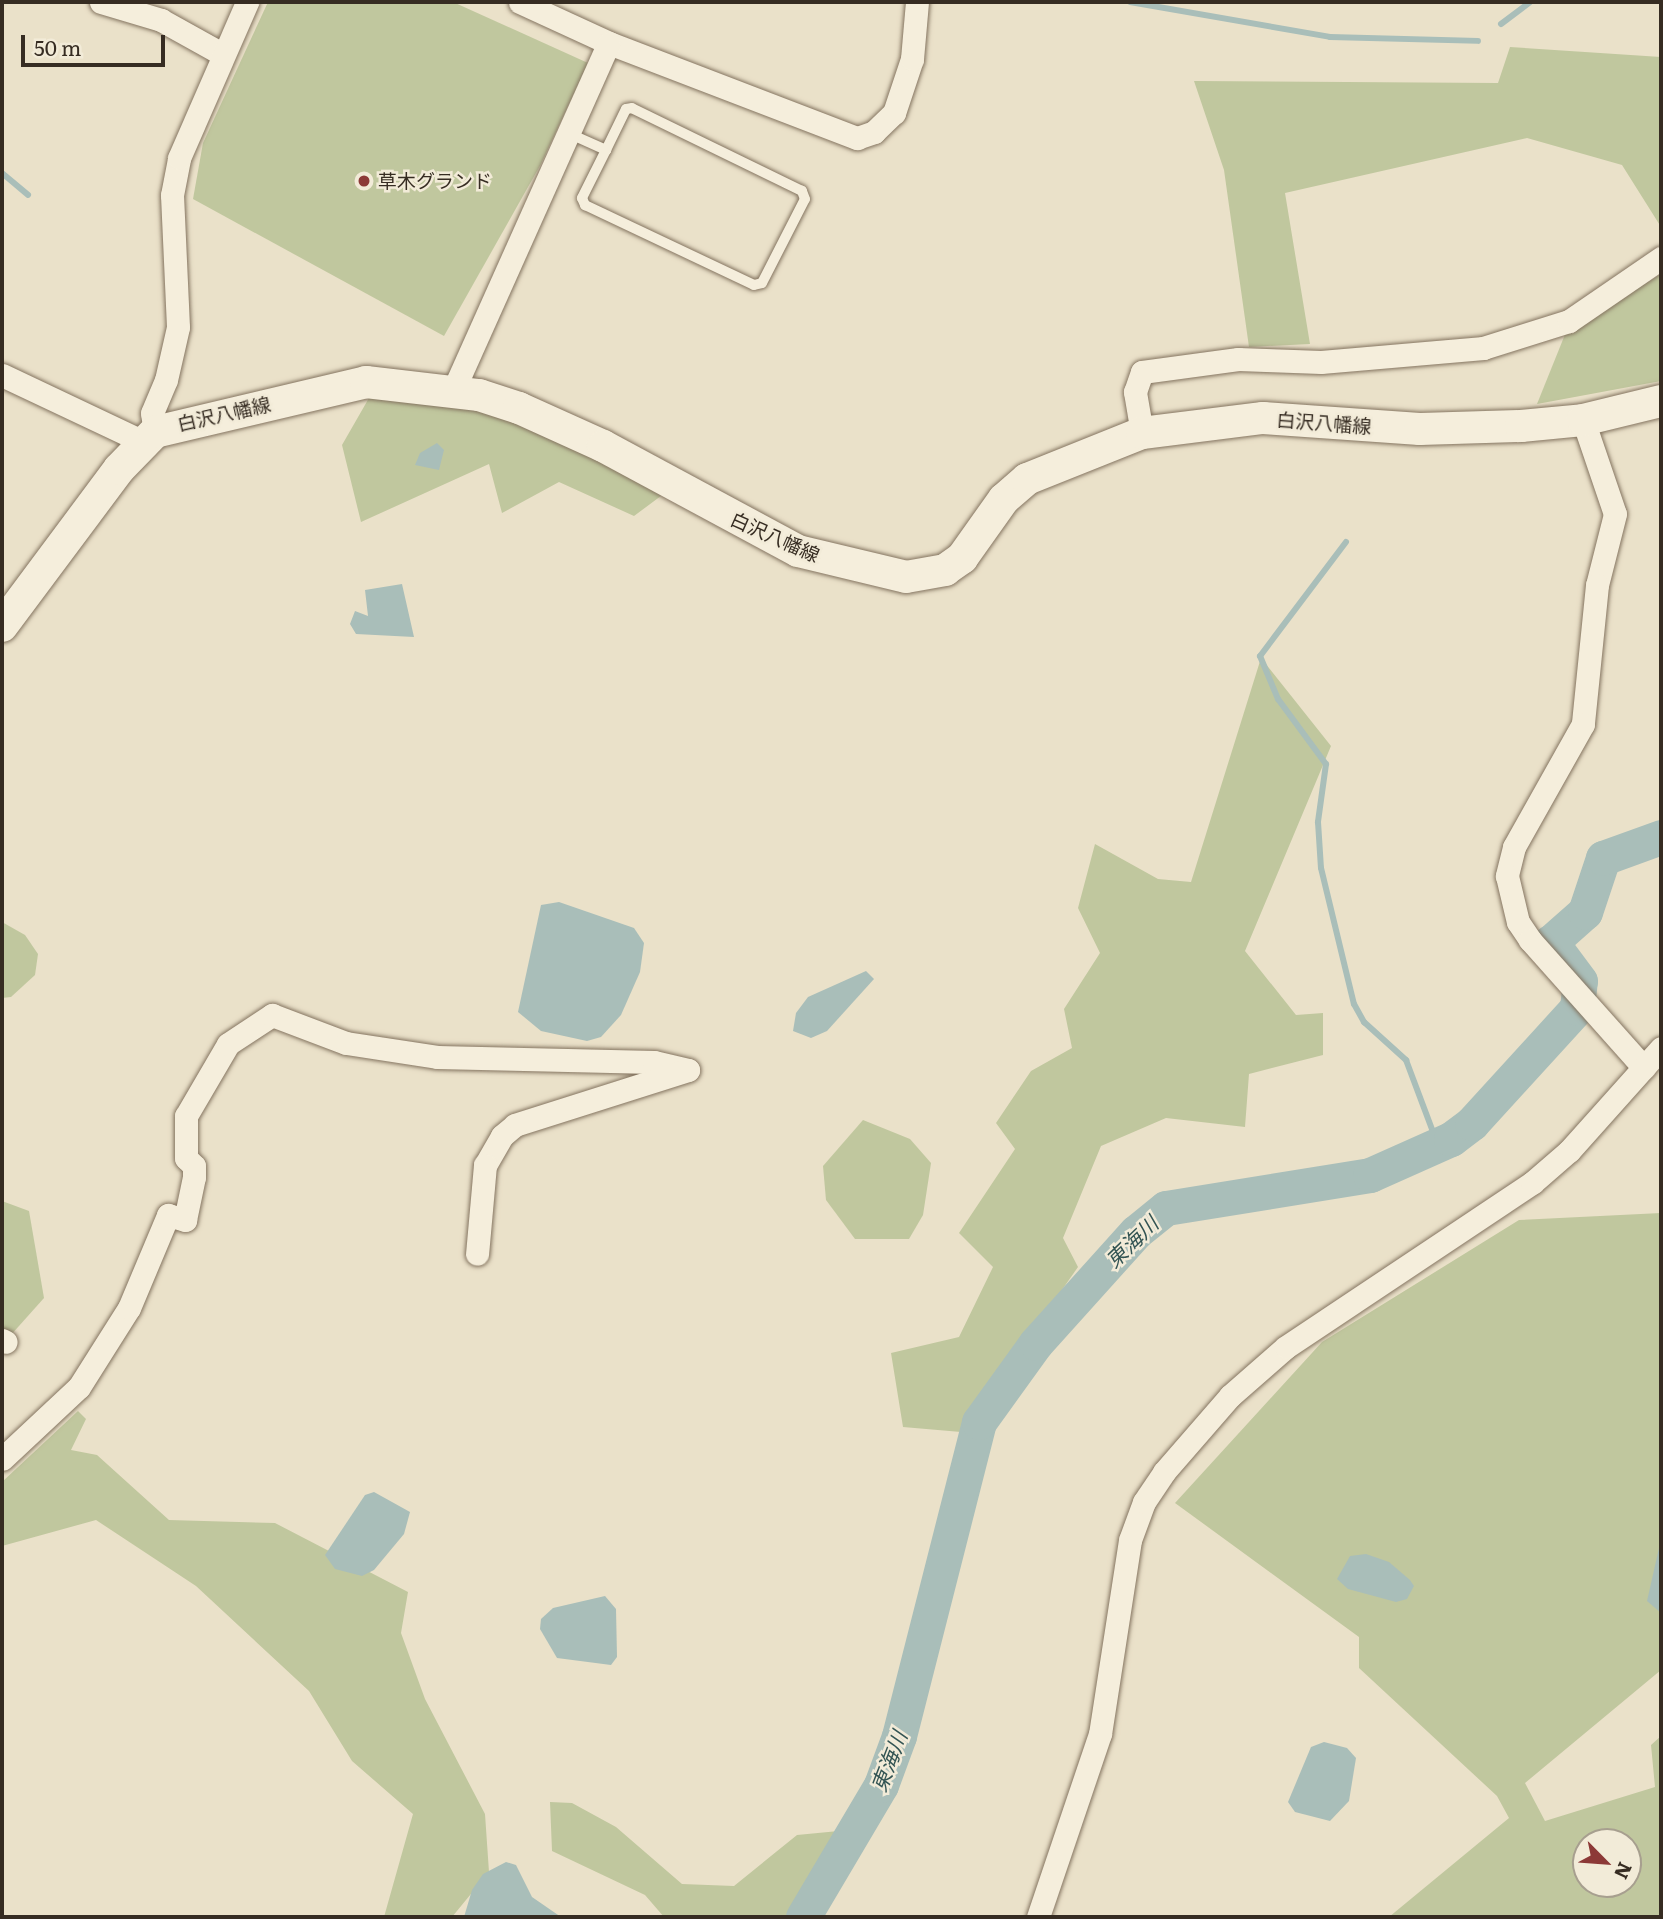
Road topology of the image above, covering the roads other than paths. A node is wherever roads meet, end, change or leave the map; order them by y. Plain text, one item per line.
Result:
1 (101, 2) edge
2 (247, 2) edge
3 (520, 2) edge
4 (917, 2) edge
5 (610, 43) junction
6 (222, 54) junction
7 (568, 134) junction
8 (606, 150) junction
9 (1661, 258) edge
10 (2, 375) edge
11 (453, 391) junction
12 (1661, 401) edge
13 (1583, 420) junction
14 (1142, 433) junction
15 (150, 437) junction
16 (2, 626) edge
17 (1661, 1048) edge
18 (1644, 1068) junction
19 (477, 1254) dead end
20 (2, 1459) edge
21 (1038, 1917) edge

1 - 6 street
2 - 6 street
3 - 5 street
4 - 5 street
5 - 7 street
6 - 15 street
7 - 8 lane
7 - 11 street
8 - 8 lane
9 - 14 street
10 - 15 street
11 - 14 main road, 白沢八幡線
11 - 15 main road, 白沢八幡線
12 - 13 main road, 白沢八幡線
13 - 14 main road, 白沢八幡線
13 - 18 street
15 - 16 main road
17 - 18 street
18 - 21 street
19 - 20 street

